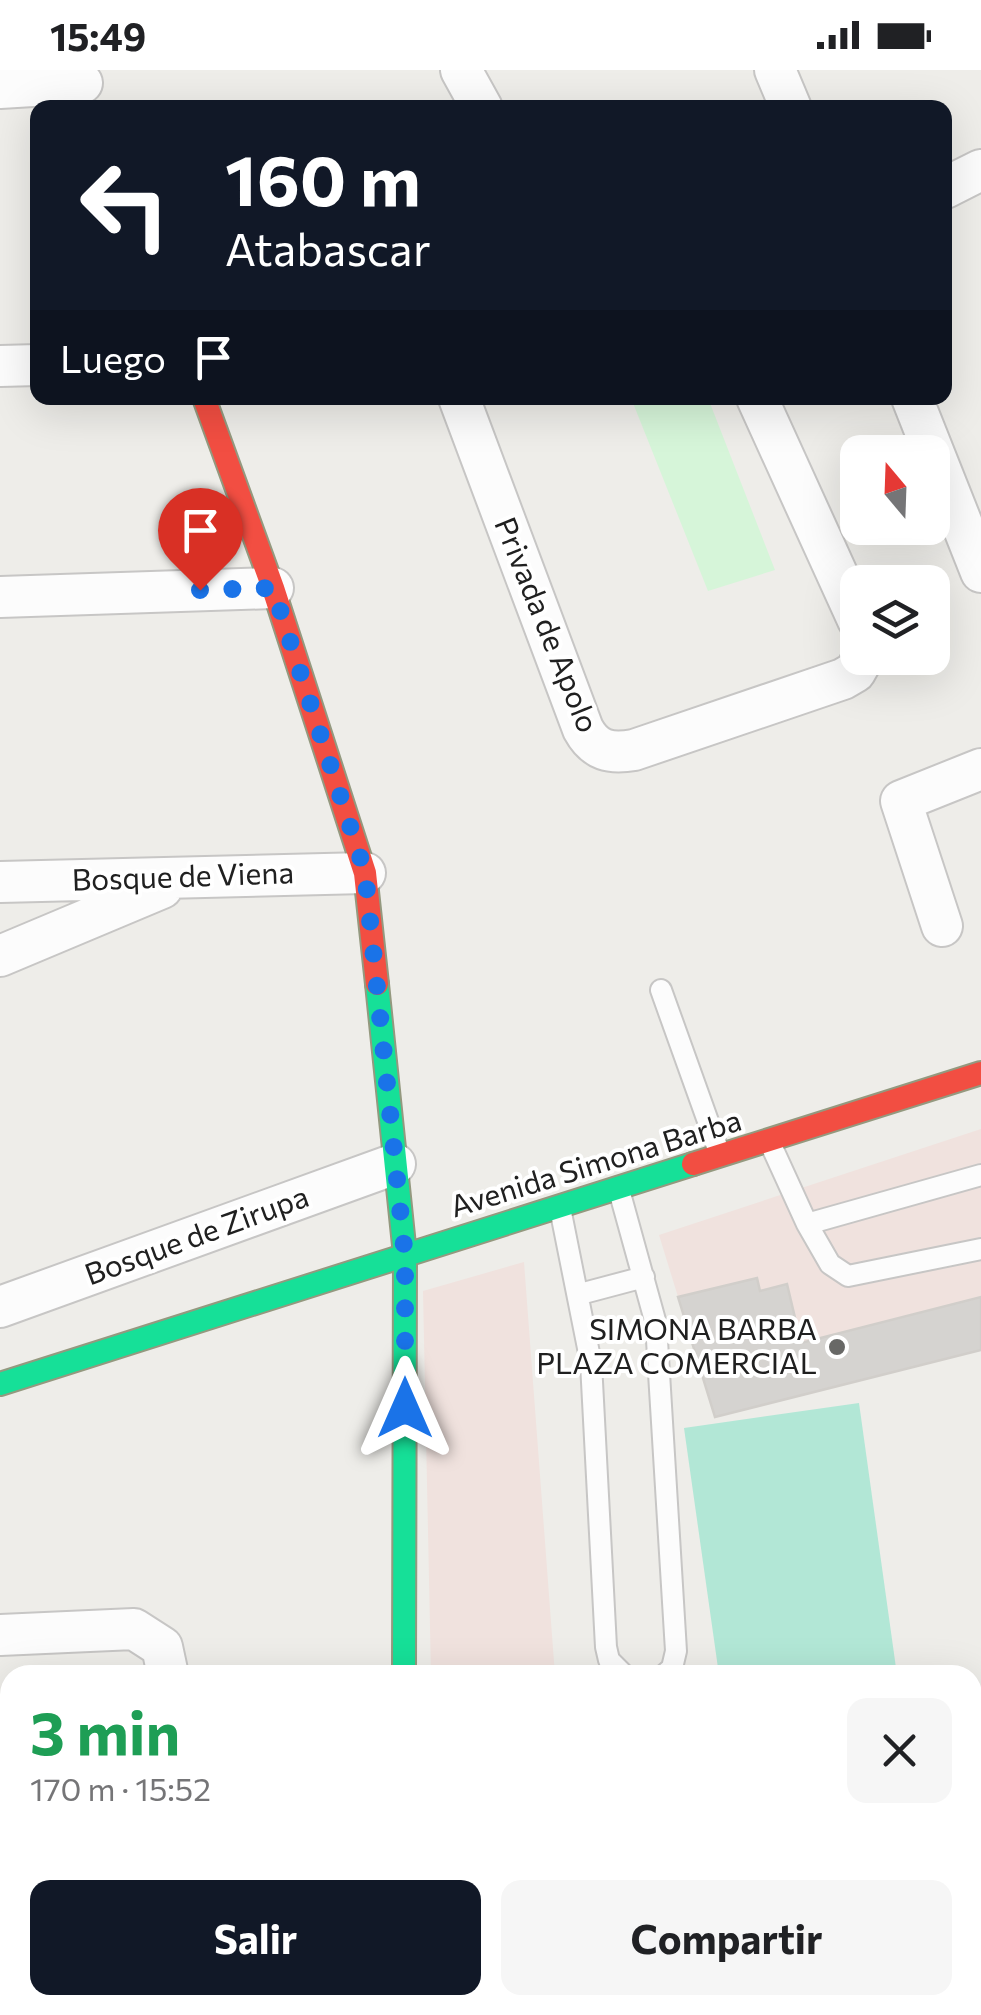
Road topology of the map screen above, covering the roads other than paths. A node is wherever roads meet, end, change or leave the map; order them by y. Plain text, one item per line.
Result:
1 (461, 70) edge
2 (774, 70) edge
3 (83, 87) edge
4 (0, 88) edge
5 (478, 100) edge
6 (787, 100) edge
7 (981, 170) edge
8 (952, 184) edge
9 (30, 365) edge
10 (0, 366) edge
11 (207, 405) edge
12 (462, 405) edge
13 (760, 405) edge
14 (915, 405) edge
15 (981, 572) edge
16 (840, 580) edge
17 (273, 588) junction
18 (0, 597) edge
19 (850, 675) edge
20 (981, 769) edge
21 (365, 872) junction
22 (180, 881) junction
23 (0, 882) edge
24 (942, 926) dead end
25 (0, 956) edge
26 (660, 990) dead end
27 (981, 1073) edge
28 (770, 1142) junction
29 (721, 1156) junction
30 (395, 1164) junction
31 (981, 1175) edge
32 (618, 1188) junction
33 (560, 1206) junction
34 (807, 1224) junction
35 (981, 1249) edge
36 (405, 1256) junction
37 (644, 1277) junction
38 (580, 1294) junction
39 (0, 1307) edge
40 (0, 1384) edge
41 (0, 1635) edge
42 (166, 1665) edge
43 (404, 1665) edge
44 (613, 1665) edge
45 (672, 1665) edge

1 - 5 street
2 - 6 street
3 - 4 street
7 - 8 street
9 - 10 street
11 - 17 street
12 - 19 street, Privada de Apolo
13 - 16 street
14 - 15 street
17 - 18 street
17 - 21 street
20 - 24 street
21 - 22 street, Bosque de Viena
21 - 30 street
22 - 23 street, Bosque de Viena
22 - 25 street
26 - 29 lane
27 - 28 street, Avenida Simona Barba
28 - 29 street, Avenida Simona Barba
28 - 34 lane
29 - 32 street, Avenida Simona Barba
30 - 36 street
30 - 39 street, Bosque de Zirupa
31 - 34 lane
32 - 33 street, Avenida Simona Barba
32 - 37 lane
33 - 36 street, Avenida Simona Barba
33 - 38 lane
34 - 35 lane
36 - 40 street, Avenida Simona Barba
36 - 43 street
37 - 38 lane
37 - 45 lane
38 - 44 lane
41 - 42 street

